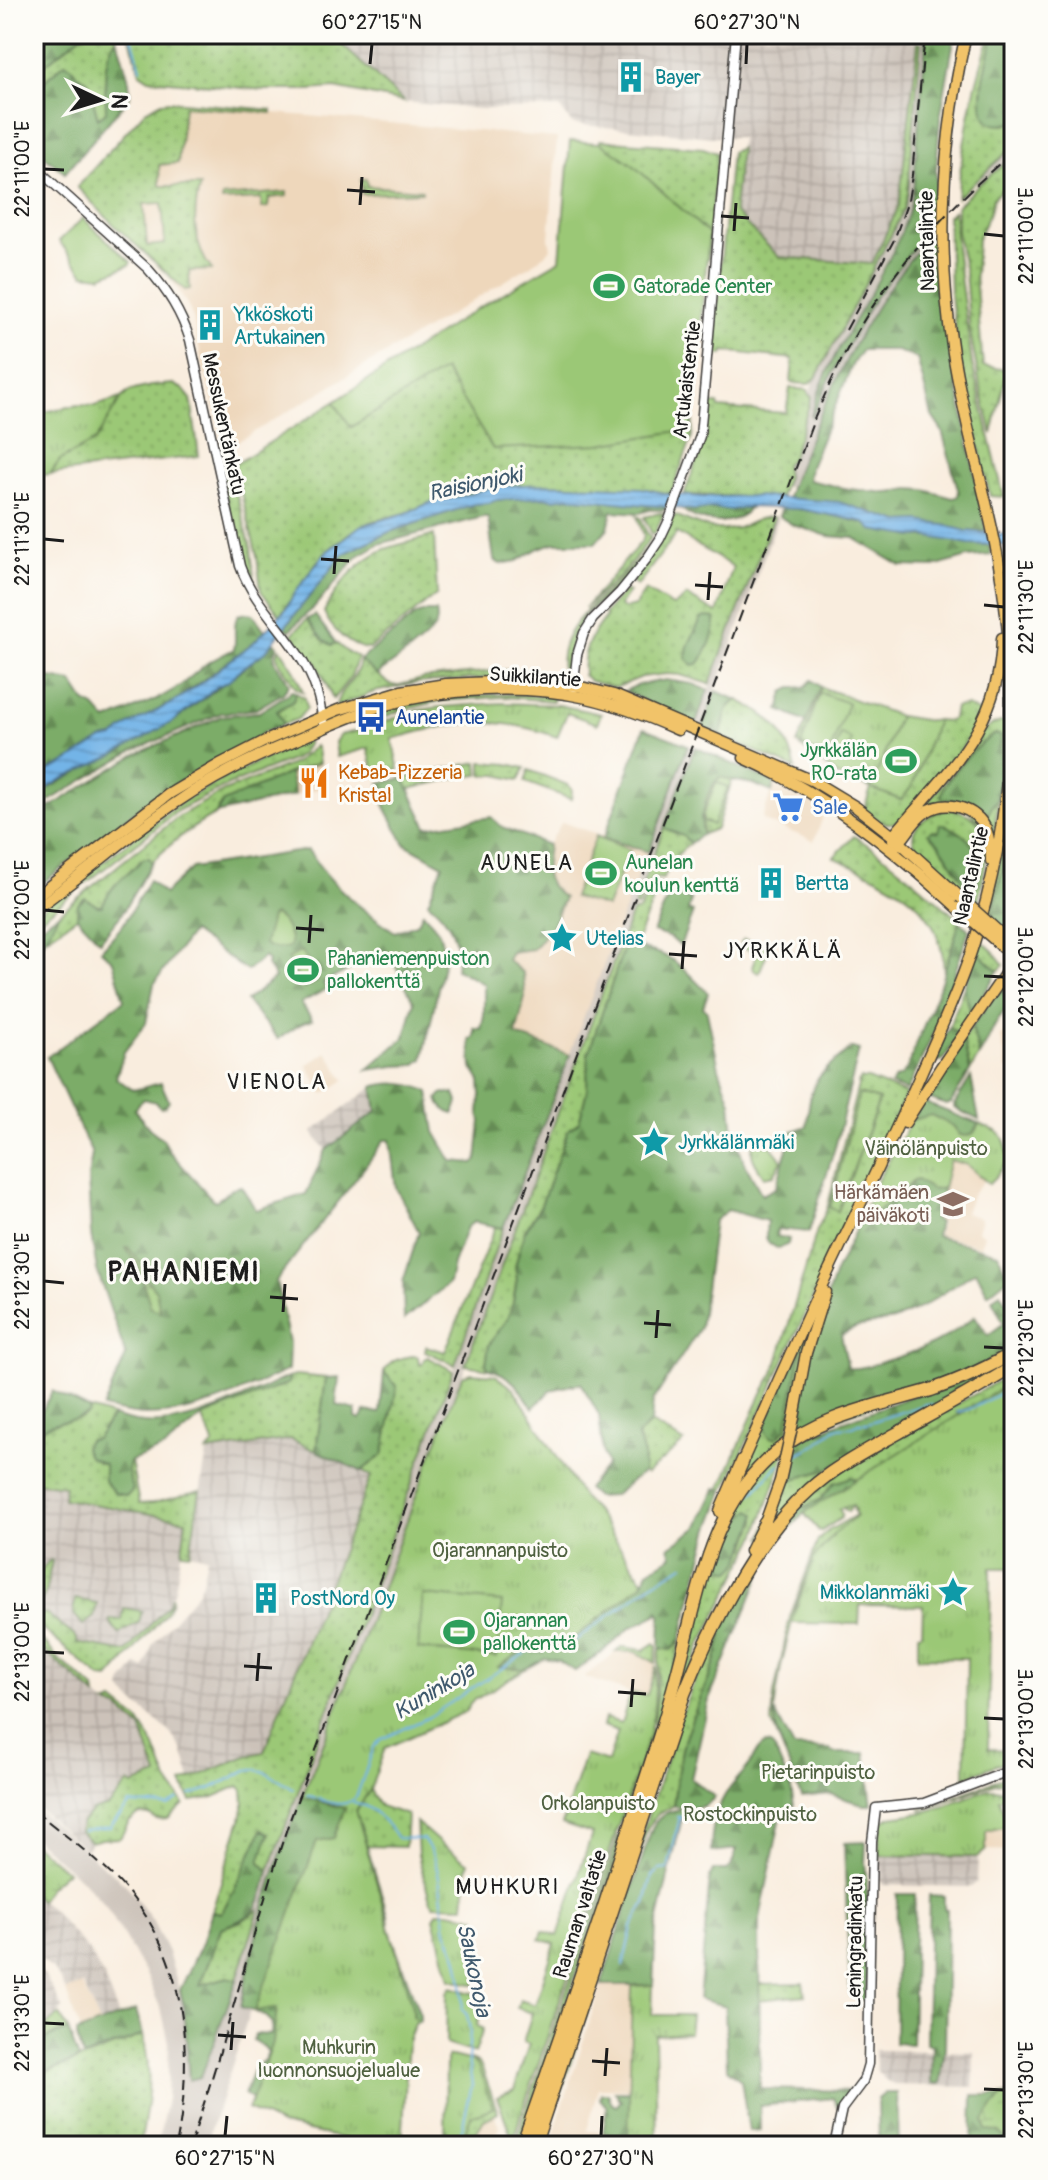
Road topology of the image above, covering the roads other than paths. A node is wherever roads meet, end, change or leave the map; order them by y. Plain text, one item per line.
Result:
1 (736, 34) edge
2 (966, 37) edge
3 (34, 166) edge
4 (1003, 594) junction
5 (1010, 659) junction
6 (573, 690) junction
7 (1014, 692) edge
8 (323, 722) junction
9 (897, 839) junction
10 (891, 850) junction
11 (990, 880) junction
12 (34, 898) edge
13 (959, 902) junction
14 (34, 910) edge
15 (998, 937) junction
16 (1014, 946) edge
17 (1014, 959) edge
18 (879, 1165) junction
19 (850, 1229) junction
20 (1014, 1352) edge
21 (1014, 1366) edge
22 (743, 1460) joint
23 (765, 1523) joint
24 (708, 1552) junction
25 (722, 1611) junction
26 (1014, 1769) edge
27 (522, 2146) edge
28 (534, 2146) edge
29 (834, 2146) edge

1 - 6 street, Artukaistentie
2 - 4 main road, Naantalintie
3 - 8 street, Messukentänkatu
4 - 5 main road, Naantalintie
4 - 9 main road
5 - 7 main road
5 - 11 main road, Naantalintie
6 - 8 main road, Suikkilantie
6 - 9 main road, Suikkilantie
6 - 10 main road, Suikkilantie
8 - 12 main road, Suikkilantie
8 - 14 main road, Suikkilantie
9 - 10 main road
9 - 11 main road
9 - 13 main road, Suikkilantie
10 - 13 main road, Suikkilantie
11 - 18 main road, Naantalintie
13 - 15 main road, Suikkilantie, bridge
15 - 16 main road, Suikkilantie
15 - 17 main road, Suikkilantie
17 - 18 main road
18 - 19 main road, Naantalintie
19 - 22 main road, Naantalintie
19 - 23 main road, Naantalintie, bridge
20 - 24 highway, Rauman valtatie
21 - 25 highway, Rauman valtatie
22 - 24 highway
23 - 25 highway
24 - 27 highway, Rauman valtatie
25 - 28 highway, Rauman valtatie
26 - 29 street, Leningradinkatu

